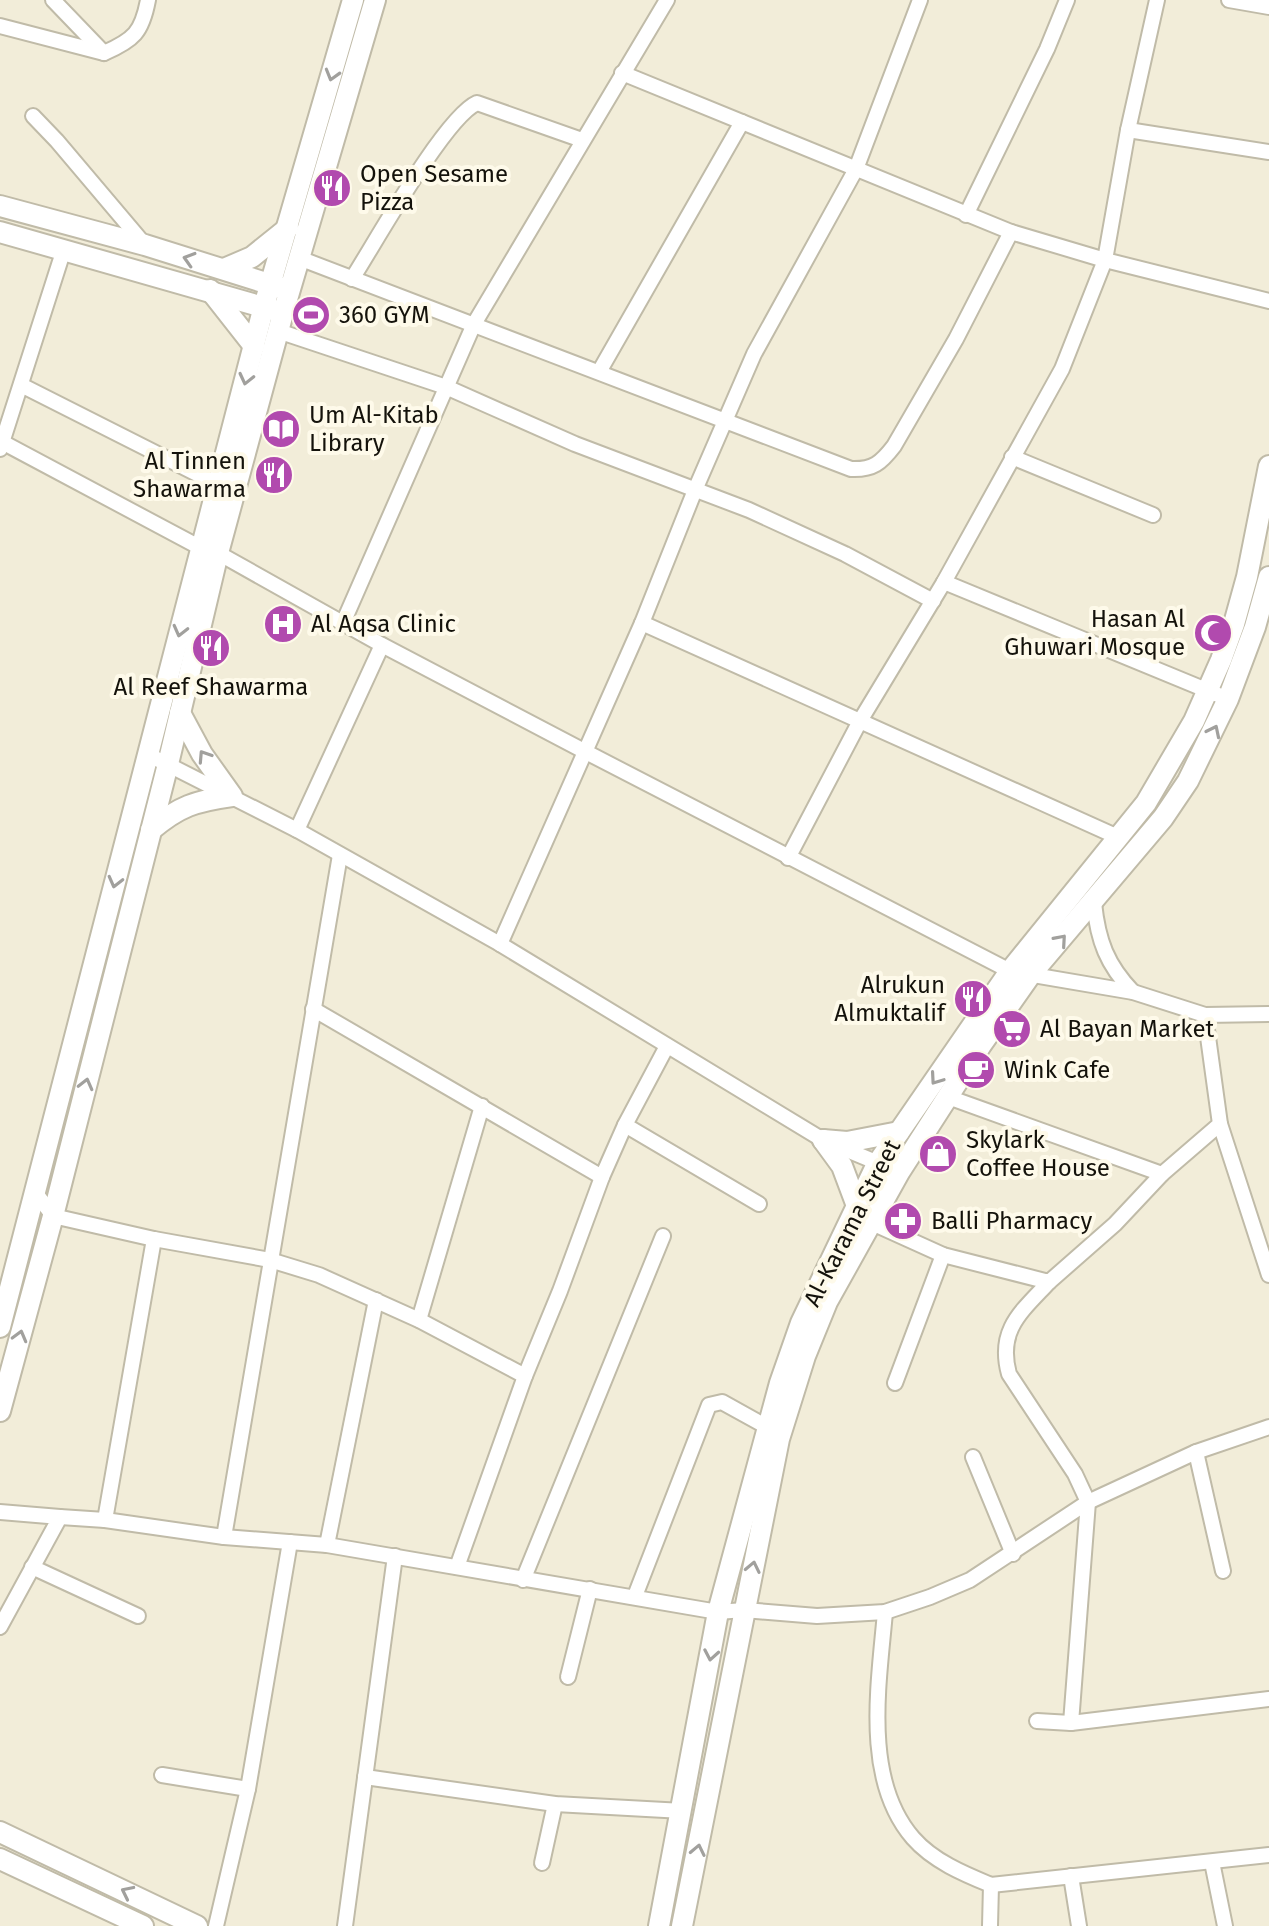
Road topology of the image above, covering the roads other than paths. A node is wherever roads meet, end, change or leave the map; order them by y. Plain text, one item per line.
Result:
1 (53, 0) edge
2 (148, 0) edge
3 (353, 0) edge
4 (375, 0) edge
5 (667, 0) edge
6 (920, 0) edge
7 (1067, 0) edge
8 (1157, 0) edge
9 (1229, 0) edge
10 (1269, 7) edge
11 (0, 26) edge
12 (104, 53) junction
13 (622, 73) junction
14 (33, 116) dead end
15 (742, 122) junction
16 (1128, 130) junction
17 (582, 140) junction
18 (1269, 152) edge
19 (856, 169) junction
20 (0, 206) edge
21 (966, 215) junction
22 (288, 228) junction
23 (0, 232) edge
24 (1011, 232) junction
25 (145, 245) junction
26 (64, 249) junction
27 (299, 258) junction
28 (1105, 260) junction
29 (224, 269) junction
30 (352, 279) junction
31 (280, 287) junction
32 (210, 290) junction
33 (1269, 301) edge
34 (275, 317) junction
35 (474, 324) junction
36 (254, 346) junction
37 (599, 372) junction
38 (21, 385) junction
39 (446, 387) junction
40 (725, 419) junction
41 (1, 445) edge
42 (1012, 457) junction
43 (1269, 466) edge
44 (219, 485) junction
45 (695, 490) junction
46 (1153, 515) dead end
47 (209, 550) junction
48 (1269, 576) edge
49 (1247, 577) junction
50 (944, 582) junction
51 (933, 601) junction
52 (343, 623) junction
53 (642, 623) junction
54 (382, 645) junction
55 (1208, 691) junction
56 (1228, 699) junction
57 (180, 713) junction
58 (860, 721) junction
59 (584, 751) junction
60 (147, 754) junction
61 (168, 764) junction
62 (232, 796) junction
63 (1146, 803) junction
64 (1163, 818) junction
65 (151, 830) junction
66 (297, 830) junction
67 (1120, 838) junction
68 (340, 855) junction
69 (788, 858) junction
70 (1094, 903) junction
71 (500, 944) junction
72 (1010, 971) junction
73 (1031, 974) junction
74 (1133, 992) junction
75 (313, 1009) junction
76 (1269, 1014) edge
77 (1205, 1015) junction
78 (667, 1046) junction
79 (948, 1097) junction
80 (482, 1106) junction
81 (1220, 1124) junction
82 (625, 1125) junction
83 (899, 1132) junction
84 (823, 1140) junction
85 (877, 1164) junction
86 (900, 1171) junction
87 (1162, 1174) junction
88 (602, 1177) junction
89 (35, 1192) junction
90 (759, 1204) dead end
91 (863, 1214) junction
92 (53, 1216) junction
93 (663, 1236) dead end
94 (154, 1239) junction
95 (943, 1255) junction
96 (270, 1260) junction
97 (1269, 1275) edge
98 (1049, 1282) junction
99 (376, 1300) junction
100 (419, 1320) junction
101 (0, 1327) edge
102 (525, 1376) junction
103 (895, 1383) dead end
104 (0, 1411) edge
105 (1269, 1427) edge
106 (769, 1428) junction
107 (1196, 1452) junction
108 (973, 1457) dead end
109 (1088, 1502) junction
110 (0, 1512) edge
111 (60, 1517) junction
112 (105, 1520) junction
113 (224, 1537) junction
114 (290, 1542) junction
115 (327, 1545) junction
116 (1013, 1554) junction
117 (395, 1556) junction
118 (32, 1567) junction
119 (457, 1567) junction
120 (1223, 1571) dead end
121 (523, 1580) junction
122 (590, 1589) junction
123 (635, 1596) junction
124 (744, 1610) junction
125 (718, 1612) junction
126 (885, 1612) junction
127 (138, 1616) dead end
128 (0, 1627) edge
129 (568, 1677) dead end
130 (1269, 1699) edge
131 (1037, 1721) dead end
132 (1071, 1723) junction
133 (162, 1775) dead end
134 (365, 1777) junction
135 (248, 1789) junction
136 (555, 1804) junction
137 (683, 1811) junction
138 (0, 1832) edge
139 (1269, 1855) edge
140 (0, 1859) edge
141 (1212, 1862) junction
142 (542, 1863) dead end
143 (1071, 1876) junction
144 (991, 1885) junction
145 (143, 1926) edge
146 (197, 1926) edge
147 (216, 1926) edge
148 (345, 1926) edge
149 (659, 1926) edge
150 (682, 1926) edge
151 (990, 1926) edge
152 (1079, 1926) edge
153 (1225, 1926) edge

1 - 12 street
2 - 12 street
3 -> 22 street
4 - 27 street
5 - 13 street
6 - 19 street
7 - 21 street
8 - 16 street
9 - 10 street
11 - 12 street
13 - 15 street
13 - 17 street
14 - 25 street
15 - 19 street
15 - 37 street
16 - 18 street
16 - 28 street
17 - 30 street
17 - 35 street
19 - 21 street
19 - 40 street
20 - 25 street
21 - 24 street
22 - 29 street
22 - 31 street
23 - 26 street
24 - 28 street
24 - 40 street
29 -> 25 street
26 - 32 street
26 - 38 street
27 - 30 street
27 - 31 street
28 - 33 street
28 - 42 street
29 - 31 street
30 - 35 street
31 - 34 street
32 - 34 street
32 - 36 street
34 - 36 street
34 - 39 street
34 - 47 street
35 - 37 street
35 - 39 street
36 -> 44 street
37 - 40 street
38 - 41 street
38 - 44 street
39 - 45 street
39 - 52 street
40 - 45 street
41 - 47 street
42 - 46 street
42 - 50 street
43 - 49 street, Al-Karama Street
44 - 47 street
45 - 51 street
45 - 53 street
47 - 52 street
47 - 57 street
47 -> 60 street
48 - 49 street
48 - 56 street, Al-Karama Street
49 - 55 street, Al-Karama Street
50 - 51 street
50 - 55 street
51 - 58 street
52 - 54 street
53 - 58 street
53 - 59 street
54 - 59 street
54 - 66 street
55 - 56 street
55 - 63 street, Al-Karama Street
64 -> 56 street, Al-Karama Street
57 - 61 street
62 -> 57 street
58 - 67 street
58 - 69 street
59 - 69 street
59 - 71 street
60 - 61 street
60 -> 89 street
61 - 62 street
61 - 65 street
62 - 65 street
62 - 66 street
63 - 64 street
63 - 67 street, Al-Karama Street
64 - 70 street, Al-Karama Street
92 -> 65 street
66 - 68 street
67 - 72 street, Al-Karama Street
68 - 71 street
68 - 75 street
69 - 72 street
73 -> 70 street, Al-Karama Street
70 - 74 street
71 - 78 street
72 - 73 street
72 -> 83 street, Al-Karama Street
73 - 74 street
73 - 79 street, Al-Karama Street
74 - 77 street
75 - 80 street
75 - 96 street
76 - 77 street
77 - 81 street
78 - 82 street
78 - 84 street
79 - 86 street, Al-Karama Street
79 - 87 street
80 - 88 street
80 - 100 street
81 - 87 street
81 - 97 street
82 - 88 street
82 - 90 street
83 - 84 street
83 - 85 street, Al-Karama Street
84 - 85 street
84 - 91 street
85 - 86 street
85 - 91 street, Al-Karama Street
86 - 91 street, Al-Karama Street
87 - 98 street
88 - 102 street
89 - 92 street
89 - 101 street
91 - 95 street
91 - 106 street, Al-Karama Street
124 -> 91 street, Al-Karama Street
92 - 94 street
104 -> 92 street
93 - 121 street
94 - 96 street
94 - 112 street
95 - 98 street
95 - 103 street
96 - 99 street
96 - 113 street
98 - 109 street
99 - 100 street
99 - 115 street
100 - 102 street
102 - 119 street
105 - 107 street
106 - 123 street
106 - 125 street, Al-Karama Street
107 - 109 street
107 - 120 street
108 - 116 street
109 - 116 street
109 - 132 street
110 - 111 street
111 - 112 street
111 - 118 street
112 - 113 street
113 - 114 street
114 - 115 street
114 - 135 street
115 - 117 street
116 - 126 street
117 - 119 street
117 - 134 street
118 - 127 street
118 - 128 street
119 - 121 street
121 - 122 street
122 - 123 street
122 - 129 street
123 - 125 street
124 - 125 street
124 - 126 street
150 -> 124 street, Al-Karama Street
125 -> 137 street, Al-Karama Street
126 - 144 street
130 - 132 street
131 - 132 street
133 - 135 street
134 - 136 street
134 - 148 street
135 - 147 street
136 - 137 street
136 - 142 street
137 - 149 street, Al-Karama Street
146 -> 138 street
139 - 141 street
140 - 145 street
141 - 143 street
141 - 153 street
143 - 144 street
143 - 152 street
144 - 151 street

